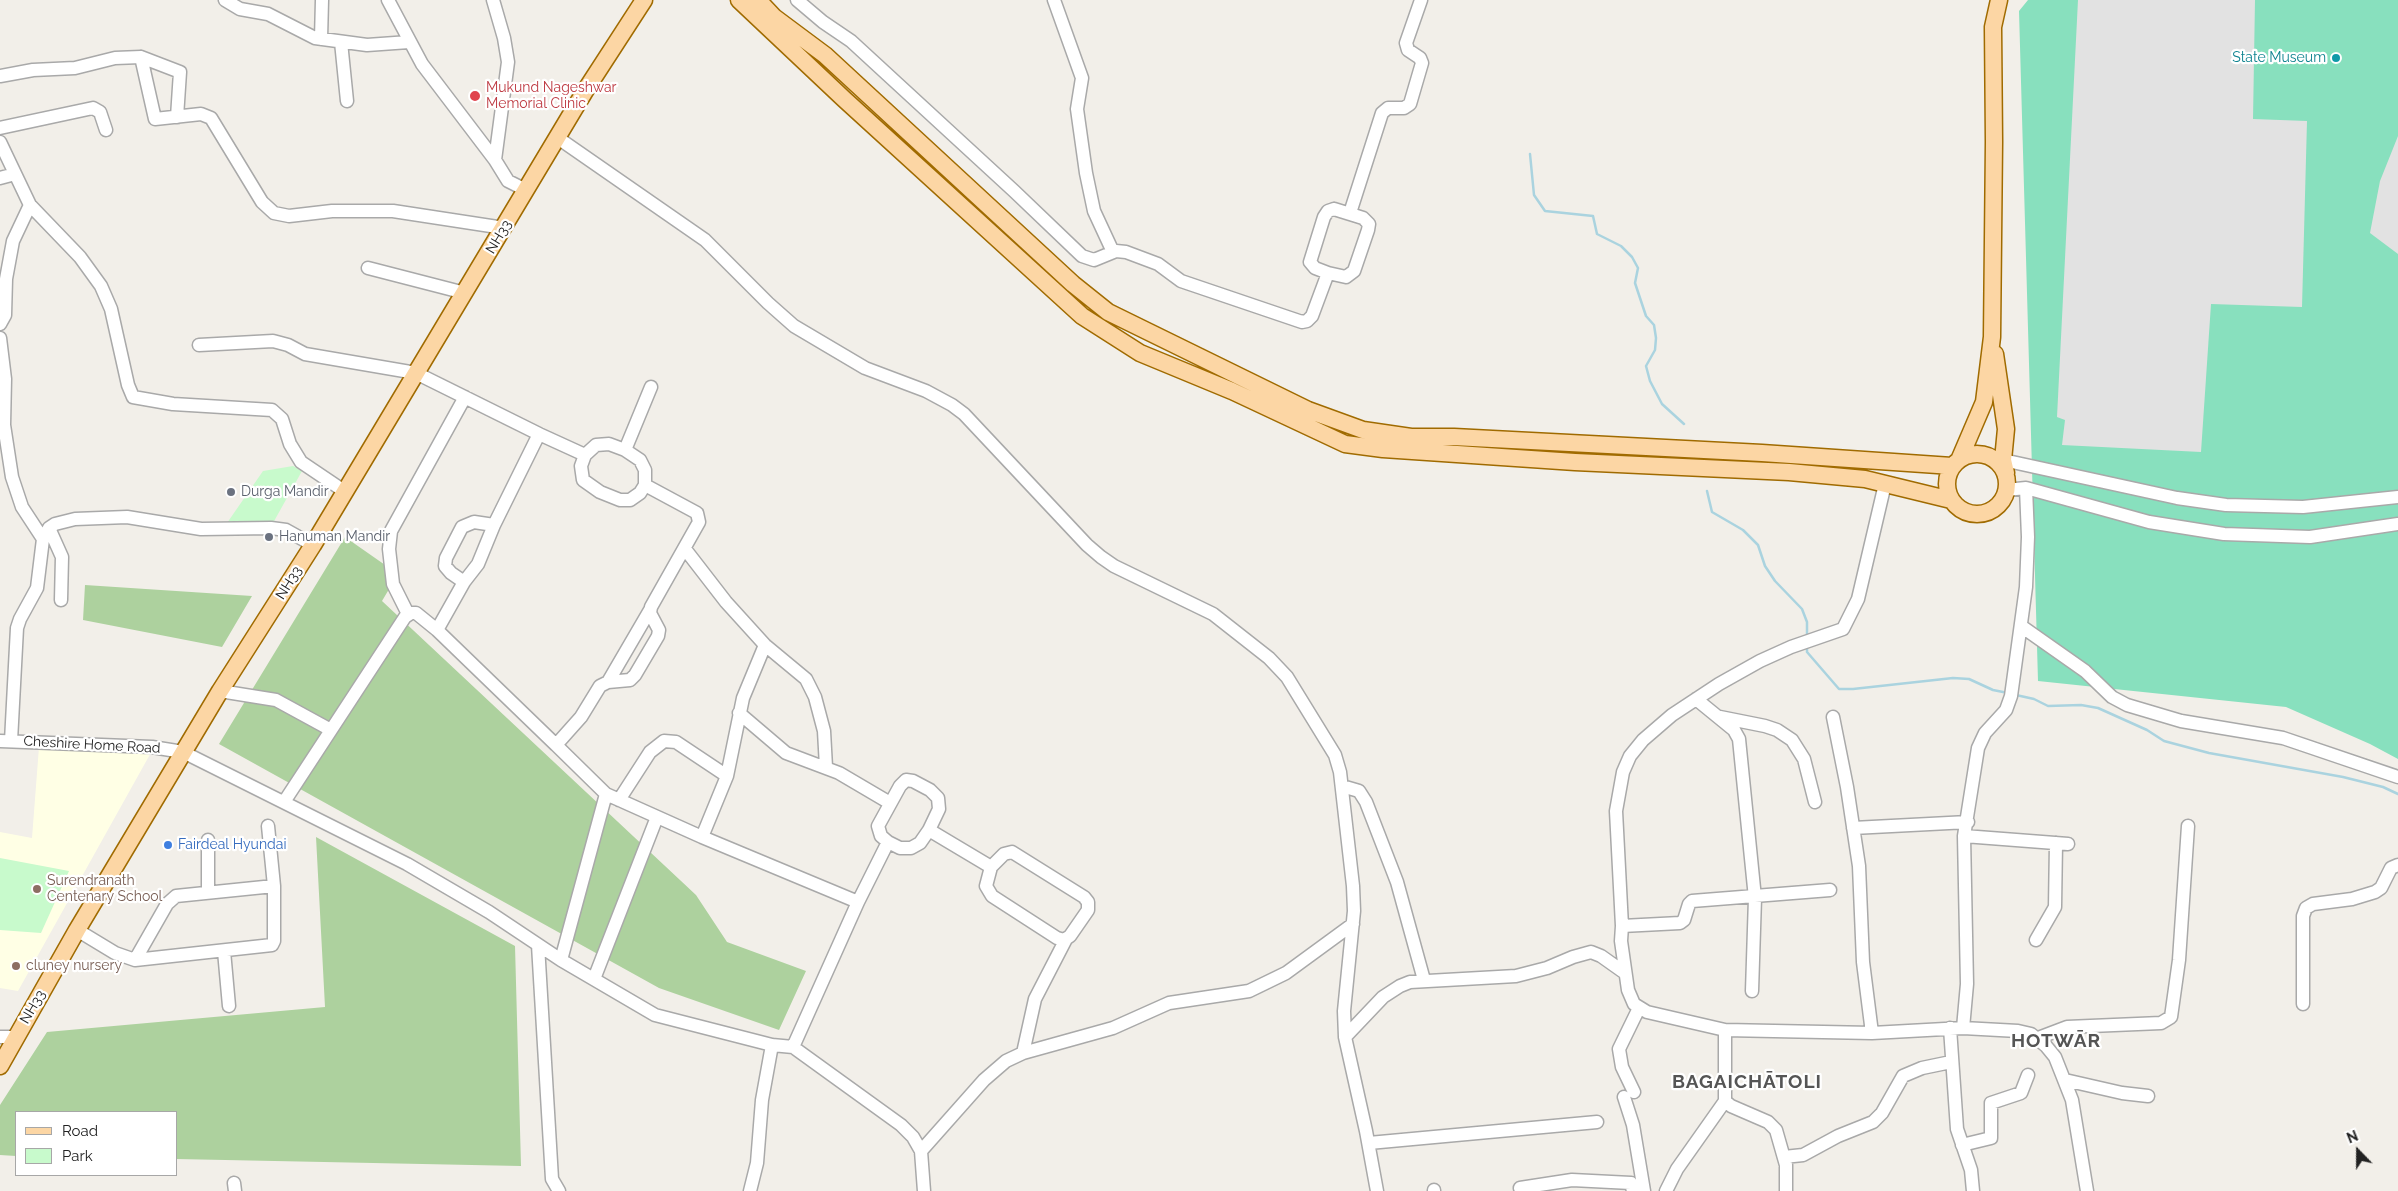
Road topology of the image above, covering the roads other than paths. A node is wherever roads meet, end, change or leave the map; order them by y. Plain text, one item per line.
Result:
1 (225, 0) edge
2 (322, 0) edge
3 (388, 0) edge
4 (493, 0) edge
5 (644, 0) edge
6 (739, 0) edge
7 (758, 0) edge
8 (797, 0) edge
9 (1054, 0) edge
10 (1421, 0) edge
11 (1999, 0) edge
12 (321, 39) junction
13 (341, 42) junction
14 (409, 42) junction
15 (141, 57) junction
16 (0, 76) edge
17 (347, 101) dead end
18 (177, 117) junction
19 (0, 128) edge
20 (106, 130) dead end
21 (558, 138) junction
22 (0, 142) edge
23 (495, 160) junction
24 (15, 174) junction
25 (0, 178) edge
26 (526, 190) junction
27 (30, 205) junction
28 (1350, 213) junction
29 (504, 228) junction
30 (1113, 252) junction
31 (368, 268) dead end
32 (1328, 273) junction
33 (465, 294) junction
34 (0, 324) edge
35 (1992, 337) junction
36 (0, 338) edge
37 (199, 345) dead end
38 (416, 373) junction
39 (652, 387) dead end
40 (465, 397) junction
41 (539, 434) junction
42 (625, 450) junction
43 (585, 455) junction
44 (2003, 460) junction
45 (1956, 462) junction
46 (6, 477) edge
47 (1885, 484) junction
48 (2006, 484) junction
49 (645, 485) junction
50 (2026, 488) junction
51 (344, 491) junction
52 (2398, 497) edge
53 (1951, 500) junction
54 (2398, 524) edge
55 (494, 525) junction
56 (46, 534) junction
57 (312, 545) junction
58 (685, 549) junction
59 (464, 582) junction
60 (61, 600) dead end
61 (650, 610) junction
62 (408, 614) junction
63 (2021, 626) junction
64 (437, 630) junction
65 (765, 645) junction
66 (608, 682) junction
67 (220, 691) junction
68 (1696, 699) junction
69 (739, 714) junction
70 (1717, 716) junction
71 (1833, 718) dead end
72 (331, 730) junction
73 (5, 741) edge
74 (556, 745) junction
75 (183, 752) junction
76 (826, 767) junction
77 (727, 776) junction
78 (2398, 777) edge
79 (1342, 786) junction
80 (606, 794) junction
81 (619, 800) junction
82 (284, 802) junction
83 (1814, 802) dead end
84 (890, 803) junction
85 (656, 817) junction
86 (1968, 822) junction
87 (268, 826) dead end
88 (2188, 826) dead end
89 (1853, 828) junction
90 (929, 830) junction
91 (1964, 836) junction
92 (702, 837) junction
93 (208, 840) dead end
94 (888, 842) junction
95 (2398, 865) edge
96 (991, 867) junction
97 (274, 886) junction
98 (1830, 890) dead end
99 (208, 892) junction
100 (1755, 898) junction
101 (858, 902) junction
102 (1353, 924) junction
103 (1622, 926) junction
104 (77, 930) junction
105 (1066, 939) junction
106 (2036, 940) dead end
107 (538, 945) junction
108 (224, 951) junction
109 (135, 960) junction
110 (561, 960) junction
111 (1625, 973) junction
112 (594, 979) junction
113 (1424, 980) junction
114 (1752, 991) dead end
115 (2303, 1004) dead end
116 (229, 1006) dead end
117 (1639, 1008) junction
118 (1950, 1028) junction
119 (1963, 1028) junction
120 (1724, 1030) junction
121 (1872, 1033) junction
122 (8, 1037) edge
123 (1344, 1037) junction
124 (2038, 1038) junction
125 (772, 1045) junction
126 (793, 1047) junction
127 (1023, 1053) junction
128 (1951, 1062) junction
129 (0, 1066) edge
130 (2028, 1075) dead end
131 (2065, 1080) junction
132 (2148, 1096) dead end
133 (1725, 1100) junction
134 (1597, 1122) dead end
135 (1369, 1143) junction
136 (1962, 1145) junction
137 (921, 1151) junction
138 (1784, 1157) junction
139 (1520, 1188) dead end
140 (559, 1191) edge
141 (750, 1191) edge
142 (924, 1191) edge
143 (1377, 1191) edge
144 (1633, 1191) edge
145 (1644, 1191) edge
146 (1666, 1191) edge
147 (1786, 1191) edge
148 (1973, 1191) edge
149 (2087, 1191) edge

1 - 12 street
2 - 12 street
3 - 14 street
4 - 23 street
5 - 21 main road, NH33
6 - 47 main road
7 - 45 main road
8 - 30 street
9 - 30 street
10 - 28 street
11 - 35 main road
12 - 13 street
13 - 14 street
13 - 17 street
14 - 23 street
15 - 16 street
15 - 18 street
15 - 18 street
18 - 29 street
19 - 20 street
21 - 26 main road, NH33
21 - 79 street
22 - 24 street
23 - 26 street
24 - 25 street
24 - 27 street
26 - 29 main road, NH33
27 - 34 street
27 - 51 street
28 - 32 street
28 - 32 street
29 - 33 main road, NH33
30 - 32 street
31 - 33 street
33 - 38 main road, NH33
35 - 44 main road
35 - 45 main road
36 - 46 street
37 - 38 street
38 - 40 street
38 - 51 main road, NH33
39 - 42 street
40 - 41 street
40 - 62 street
41 - 43 street
41 - 55 street
42 - 43 street
42 - 49 street
43 - 49 street
44 - 48 main road
44 - 52 street
45 - 48 main road
45 - 53 main road
46 - 56 street
47 - 53 main road
47 - 68 street
48 - 50 street
48 - 53 main road
49 - 58 street
50 - 54 street
50 - 63 street
51 - 57 main road, NH33
55 - 59 street
55 - 59 street
56 - 57 street
56 - 60 street
56 - 73 street
57 - 67 main road, NH33
58 - 61 street
58 - 65 street
59 - 64 street
61 - 66 street
61 - 66 street
62 - 64 street
62 - 72 street
63 - 78 street
63 - 86 street
64 - 74 street
65 - 69 street
65 - 76 street
66 - 74 street
67 - 72 street
67 - 75 main road, NH33
68 - 70 street
68 - 103 street
69 - 76 street
69 - 77 street
70 - 83 street
70 - 100 street
71 - 89 street
72 - 82 street
73 - 75 street, Cheshire Home Road
74 - 80 street
75 - 82 street, Cheshire Home Road
75 - 104 main road, NH33
76 - 84 street
77 - 81 street
77 - 92 street
79 - 102 street
79 - 113 street
80 - 81 street
80 - 110 street
81 - 85 street
82 - 107 street, Cheshire Home Road
84 - 90 street
84 - 94 street
85 - 92 street
85 - 112 street
86 - 89 street
86 - 91 street
87 - 97 street
88 - 124 street
89 - 121 street
90 - 94 street
90 - 96 street
91 - 106 street
91 - 119 street
92 - 101 street
93 - 99 street
94 - 101 street
95 - 115 street
96 - 105 street
96 - 105 street
97 - 99 street
97 - 108 street
98 - 100 street
99 - 109 street
100 - 103 street
100 - 114 street
101 - 126 street
102 - 123 street
102 - 127 street
103 - 111 street
104 - 109 street
104 - 122 main road, NH33
105 - 127 street
107 - 110 street, Cheshire Home Road
107 - 140 street
108 - 109 street
108 - 116 street
110 - 112 street, Cheshire Home Road
111 - 113 street
111 - 117 street
112 - 125 street, Cheshire Home Road
113 - 123 street
117 - 120 street
117 - 145 street
118 - 119 street
118 - 121 street
118 - 128 street
119 - 124 street
120 - 121 street
120 - 133 street
122 - 129 main road, NH33
123 - 135 street
124 - 131 street
125 - 126 street, Cheshire Home Road
125 - 141 street
126 - 137 street
127 - 137 street
128 - 136 street
128 - 138 street
130 - 136 street
131 - 132 street
131 - 149 street
133 - 138 street
133 - 146 street
134 - 135 street
135 - 143 street
136 - 148 street
137 - 142 street
138 - 147 street
139 - 144 street

